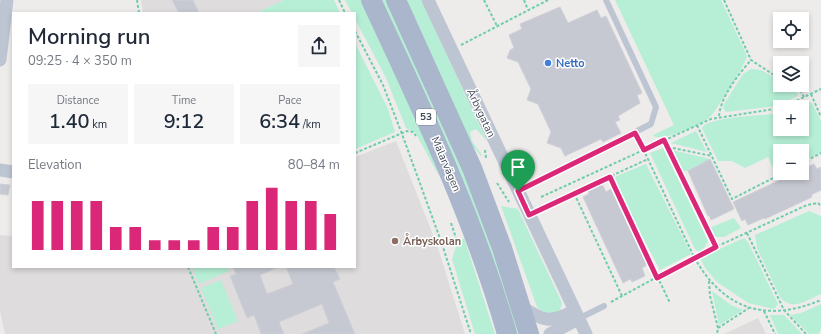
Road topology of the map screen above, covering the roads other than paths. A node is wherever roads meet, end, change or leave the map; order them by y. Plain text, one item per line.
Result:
1 (7, 0) edge
2 (371, 0) edge
3 (396, 0) edge
4 (428, 0) edge
5 (606, 0) edge
6 (5, 53) edge
7 (0, 170) edge
8 (12, 172) edge
9 (518, 191) junction
10 (520, 306) junction
11 (604, 306) road end
12 (576, 315) junction
13 (507, 334) edge
14 (529, 334) edge
15 (550, 334) edge
16 (586, 334) edge

1 - 6 street
2 - 13 main road, Mälarvägen / 53
3 - 10 main road, Mälarvägen / 53
4 - 9 street, Årbygatan
5 - 9 lane
7 - 8 street
9 - 12 street, Årbygatan
10 - 12 street
10 - 14 main road, Mälarvägen / 53
11 - 12 lane
12 - 15 street
12 - 16 street, Årbygatan

